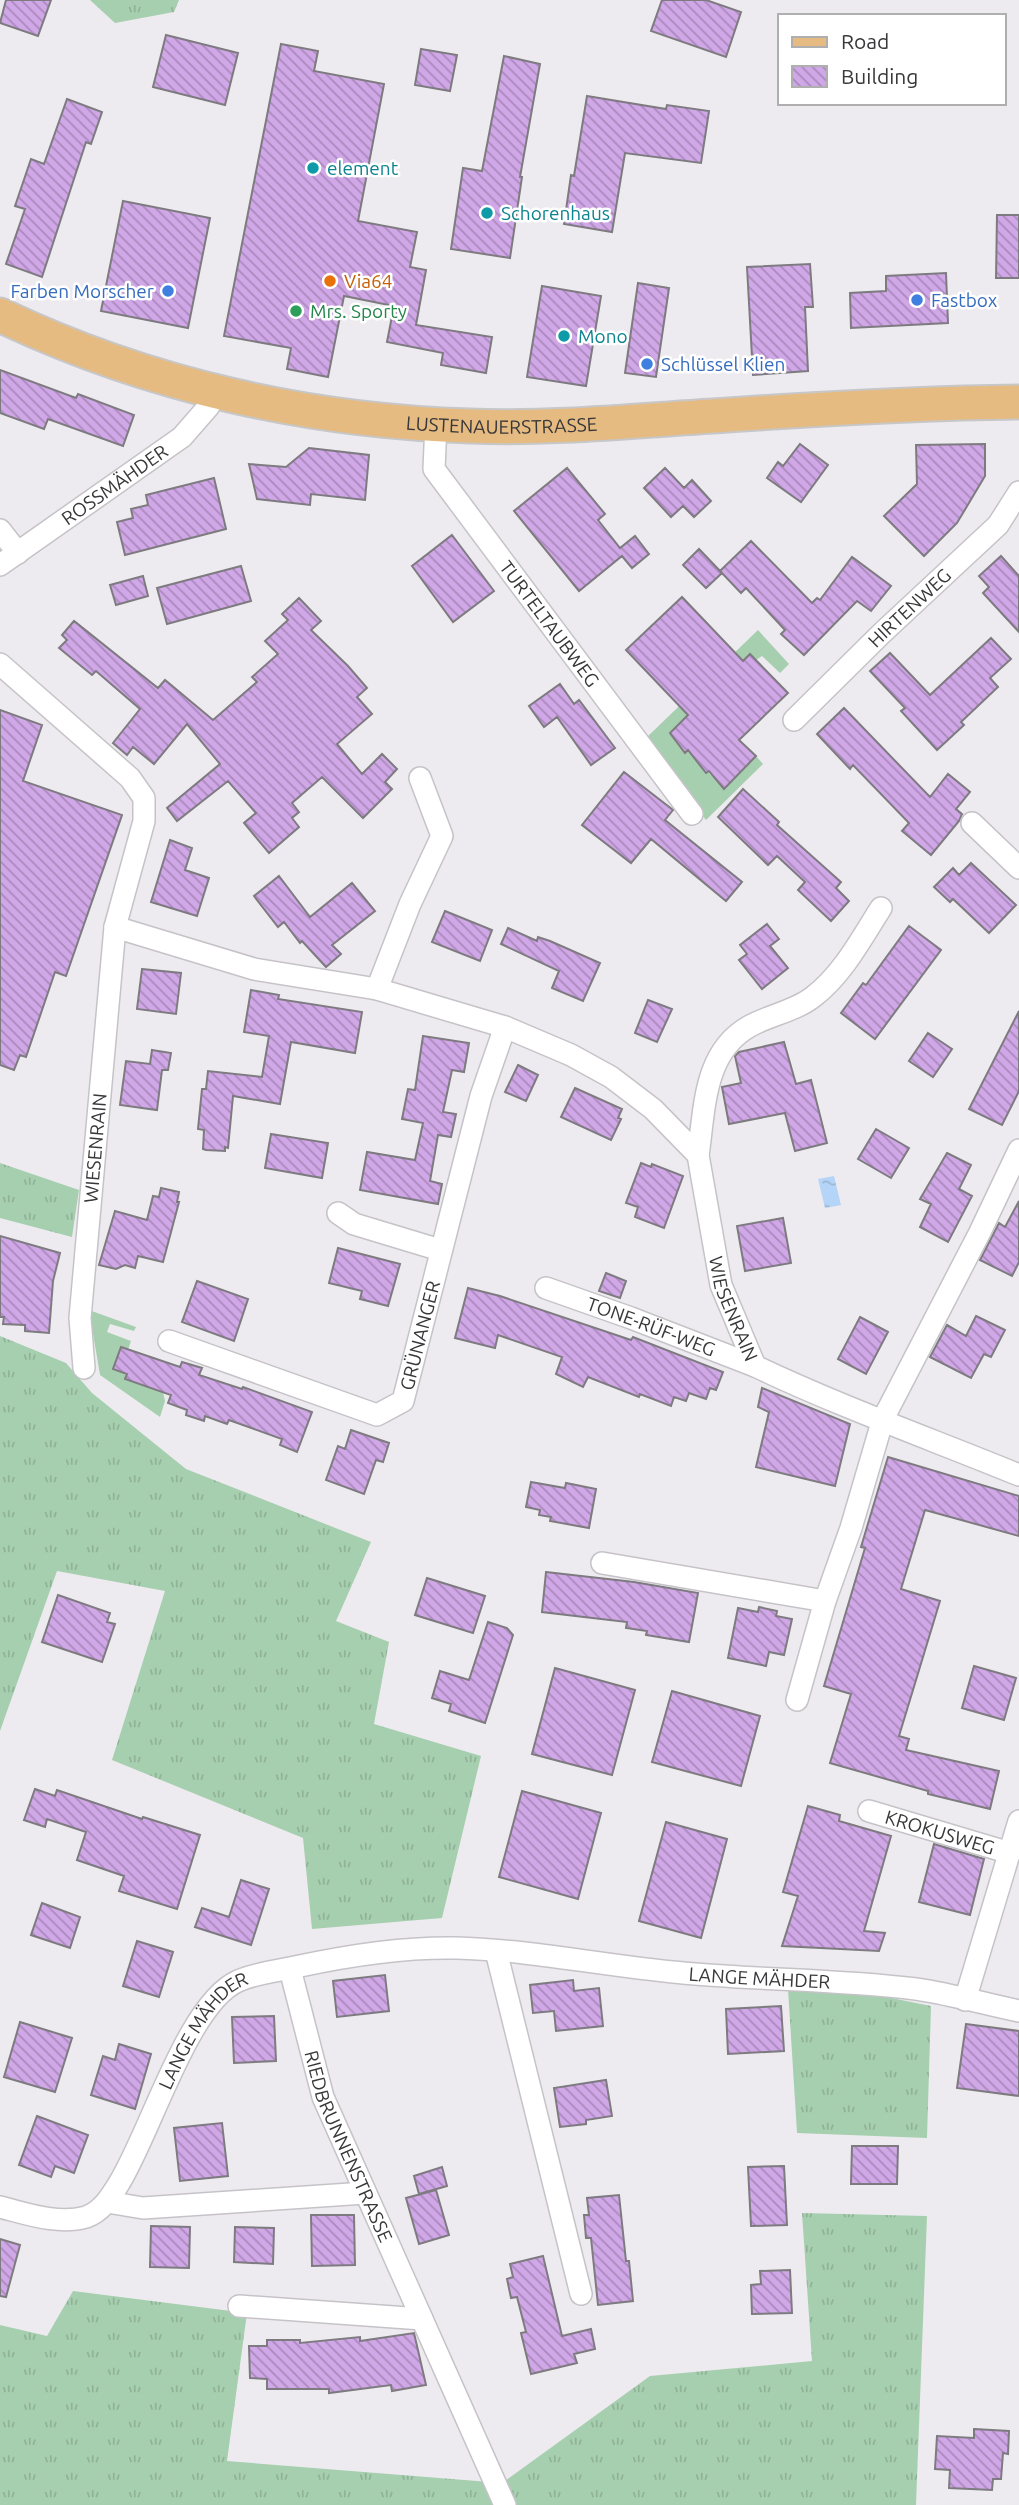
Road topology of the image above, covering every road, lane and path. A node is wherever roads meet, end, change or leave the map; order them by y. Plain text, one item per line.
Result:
1 (0, 315) edge
2 (213, 391) junction
3 (1019, 402) edge
4 (436, 424) junction
5 (1019, 492) edge
6 (0, 530) edge
7 (18, 553) junction
8 (0, 565) edge
9 (0, 664) edge
10 (794, 720) dead end
11 (420, 778) dead end
12 (692, 814) dead end
13 (972, 824) dead end
14 (1019, 868) edge
15 (881, 908) dead end
16 (115, 927) junction
17 (377, 989) junction
18 (505, 1027) junction
19 (1019, 1150) edge
20 (698, 1155) junction
21 (338, 1213) dead end
22 (440, 1250) junction
23 (546, 1289) dead end
24 (169, 1341) dead end
25 (755, 1366) junction
26 (84, 1368) dead end
27 (883, 1419) junction
28 (1019, 1475) edge
29 (602, 1563) dead end
30 (825, 1601) junction
31 (797, 1700) dead end
32 (869, 1811) dead end
33 (1019, 1821) edge
34 (1010, 1853) junction
35 (496, 1951) junction
36 (290, 1969) junction
37 (965, 2000) junction
38 (1019, 2011) edge
39 (365, 2193) junction
40 (107, 2202) junction
41 (0, 2207) edge
42 (581, 2294) dead end
43 (239, 2306) dead end
44 (422, 2319) junction
45 (505, 2505) edge

1 - 2 main road, LUSTENAUERSTRASSE
2 - 4 main road, LUSTENAUERSTRASSE
2 - 7 street, ROSSMÄHDER
3 - 4 main road, LUSTENAUERSTRASSE
4 - 12 street, TURTELTAUBWEG
5 - 10 street, HIRTENWEG
6 - 7 street
7 - 8 street, ROSSMÄHDER
9 - 16 street, WIESENRAIN
11 - 17 street
13 - 14 street
15 - 20 street, WIESENRAIN
16 - 17 street
16 - 26 street, WIESENRAIN
17 - 18 street
18 - 20 street
18 - 22 street, GRÜNANGER
19 - 27 street
20 - 25 street, WIESENRAIN
21 - 22 street
22 - 24 street, GRÜNANGER
23 - 25 street, TONE-RÜF-WEG
25 - 27 street, WIESENRAIN
27 - 28 street, WIESENRAIN
27 - 30 street
29 - 30 street
30 - 31 street
32 - 34 street, KROKUSWEG
33 - 34 street, KROKUSWEG
34 - 37 street, KROKUSWEG
35 - 36 street, LANGE MÄHDER
35 - 37 street, LANGE MÄHDER
35 - 42 street
36 - 39 street, RIEDBRUNNENSTRASSE
36 - 40 street, LANGE MÄHDER
37 - 38 street, LANGE MÄHDER
39 - 40 street
39 - 44 street, RIEDBRUNNENSTRASSE
40 - 41 street, LANGE MÄHDER
43 - 44 street
44 - 45 street, RIEDBRUNNENSTRASSE

